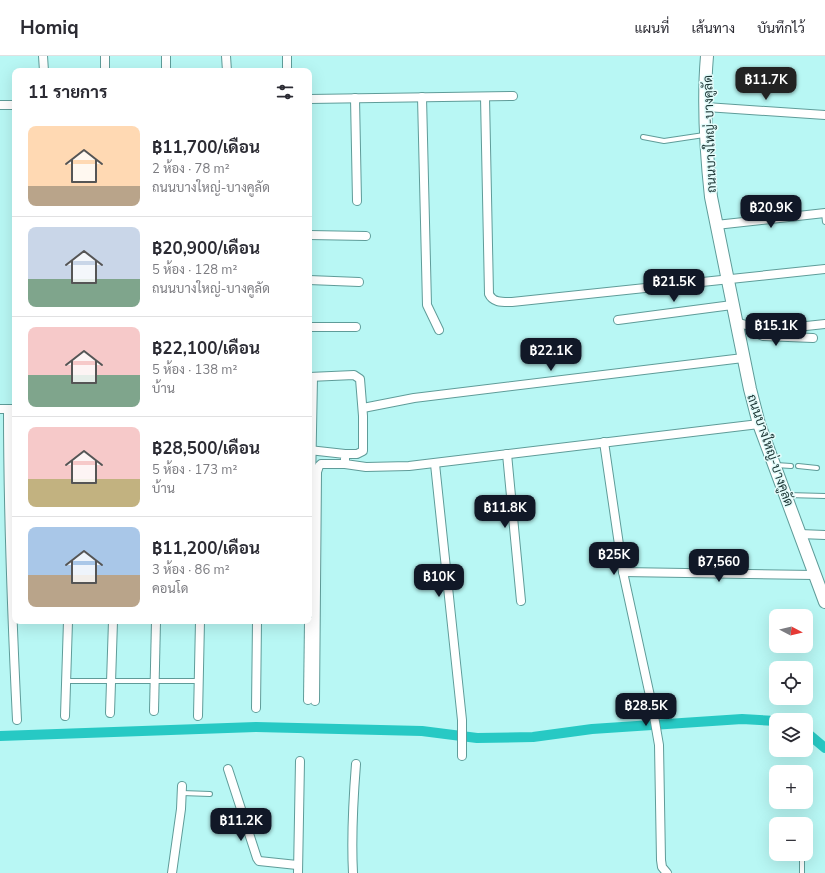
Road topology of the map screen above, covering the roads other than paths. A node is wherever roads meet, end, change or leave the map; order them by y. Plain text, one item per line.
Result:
1 (43, 56) edge
2 (105, 56) edge
3 (166, 56) edge
4 (226, 56) edge
5 (287, 56) edge
6 (707, 56) edge
7 (44, 68) edge
8 (105, 68) edge
9 (166, 68) edge
10 (226, 68) edge
11 (287, 68) edge
12 (513, 96) dead end
13 (422, 97) junction
14 (485, 97) junction
15 (355, 98) junction
16 (312, 99) edge
17 (12, 105) edge
18 (0, 106) edge
19 (706, 107) junction
20 (825, 115) edge
21 (707, 135) junction
22 (643, 137) dead end
23 (357, 201) dead end
24 (824, 213) edge
25 (825, 222) edge
26 (716, 225) junction
27 (312, 235) edge
28 (366, 236) dead end
29 (825, 269) edge
30 (312, 280) edge
31 (727, 280) junction
32 (359, 282) dead end
33 (732, 305) junction
34 (618, 320) dead end
35 (736, 322) junction
36 (825, 324) edge
37 (312, 327) edge
38 (356, 327) dead end
39 (750, 327) junction
40 (439, 330) dead end
41 (813, 338) dead end
42 (743, 358) junction
43 (312, 377) edge
44 (363, 408) junction
45 (8, 409) edge
46 (759, 424) junction
47 (604, 442) junction
48 (312, 450) edge
49 (345, 454) junction
50 (507, 454) junction
51 (345, 464) junction
52 (435, 464) junction
53 (774, 465) junction
54 (791, 466) dead end
55 (798, 466) dead end
56 (817, 468) dead end
57 (785, 495) junction
58 (825, 496) edge
59 (800, 534) junction
60 (825, 535) edge
61 (623, 572) junction
62 (814, 575) junction
63 (521, 601) dead end
64 (825, 601) edge
65 (12, 617) edge
66 (12, 624) edge
67 (68, 624) edge
68 (113, 624) edge
69 (156, 624) edge
70 (200, 624) edge
71 (257, 624) edge
72 (309, 624) edge
73 (154, 680) junction
74 (66, 681) junction
75 (111, 681) junction
76 (198, 681) junction
77 (256, 708) dead end
78 (154, 711) dead end
79 (110, 713) dead end
80 (65, 716) dead end
81 (198, 716) dead end
82 (17, 720) dead end
83 (463, 752) dead end
84 (300, 761) dead end
85 (356, 764) dead end
86 (228, 769) dead end
87 (181, 790) joint
88 (210, 794) dead end
89 (802, 861) edge
90 (297, 869) edge
91 (172, 873) edge
92 (353, 873) edge
93 (667, 873) edge
94 (802, 873) edge

1 - 7 street
2 - 8 street
3 - 9 street
4 - 10 street
5 - 11 street
6 - 19 street, ถนนบางใหญ่-บางคูลัด
12 - 14 street
13 - 14 street
13 - 15 street
13 - 40 street
14 - 31 street
15 - 16 street
15 - 23 street
17 - 18 street
19 - 20 street
19 - 21 street, ถนนบางใหญ่-บางคูลัด
21 - 22 lane
21 - 26 street, ถนนบางใหญ่-บางคูลัด
24 - 25 lane
24 - 26 street
26 - 31 street, ถนนบางใหญ่-บางคูลัด
27 - 28 street
29 - 31 street
30 - 32 street
31 - 33 street, ถนนบางใหญ่-บางคูลัด
33 - 34 street
33 - 35 street, ถนนบางใหญ่-บางคูลัด
35 - 39 street
35 - 42 street, ถนนบางใหญ่-บางคูลัด
36 - 39 street
37 - 38 street
39 - 41 street
42 - 44 street
42 - 46 street, ถนนบางใหญ่-บางคูลัด
43 - 44 street
44 - 49 street
45 - 65 street
46 - 47 street
46 - 53 street, ถนนบางใหญ่-บางคูลัด
47 - 50 street
47 - 61 street
48 - 49 street
49 - 51 street
50 - 52 street
50 - 63 street
51 - 52 street
51 - 72 street
52 - 83 street
53 - 54 lane
53 - 57 street, ถนนบางใหญ่-บางคูลัด
55 - 56 lane
57 - 58 lane
57 - 59 street, ถนนบางใหญ่-บางคูลัด
59 - 60 street
59 - 62 street, ถนนบางใหญ่-บางคูลัด
61 - 62 street
61 - 93 street
62 - 64 street, ถนนบางใหญ่-บางคูลัด
66 - 82 street
67 - 74 street
68 - 75 street
69 - 73 street
70 - 76 street
71 - 77 street
73 - 75 lane
73 - 76 lane
73 - 78 street
74 - 75 lane
74 - 80 street
75 - 79 street
76 - 81 street
84 - 90 street
85 - 92 street
86 - 90 street
87 - 88 lane
87 - 91 street
89 - 94 lane

